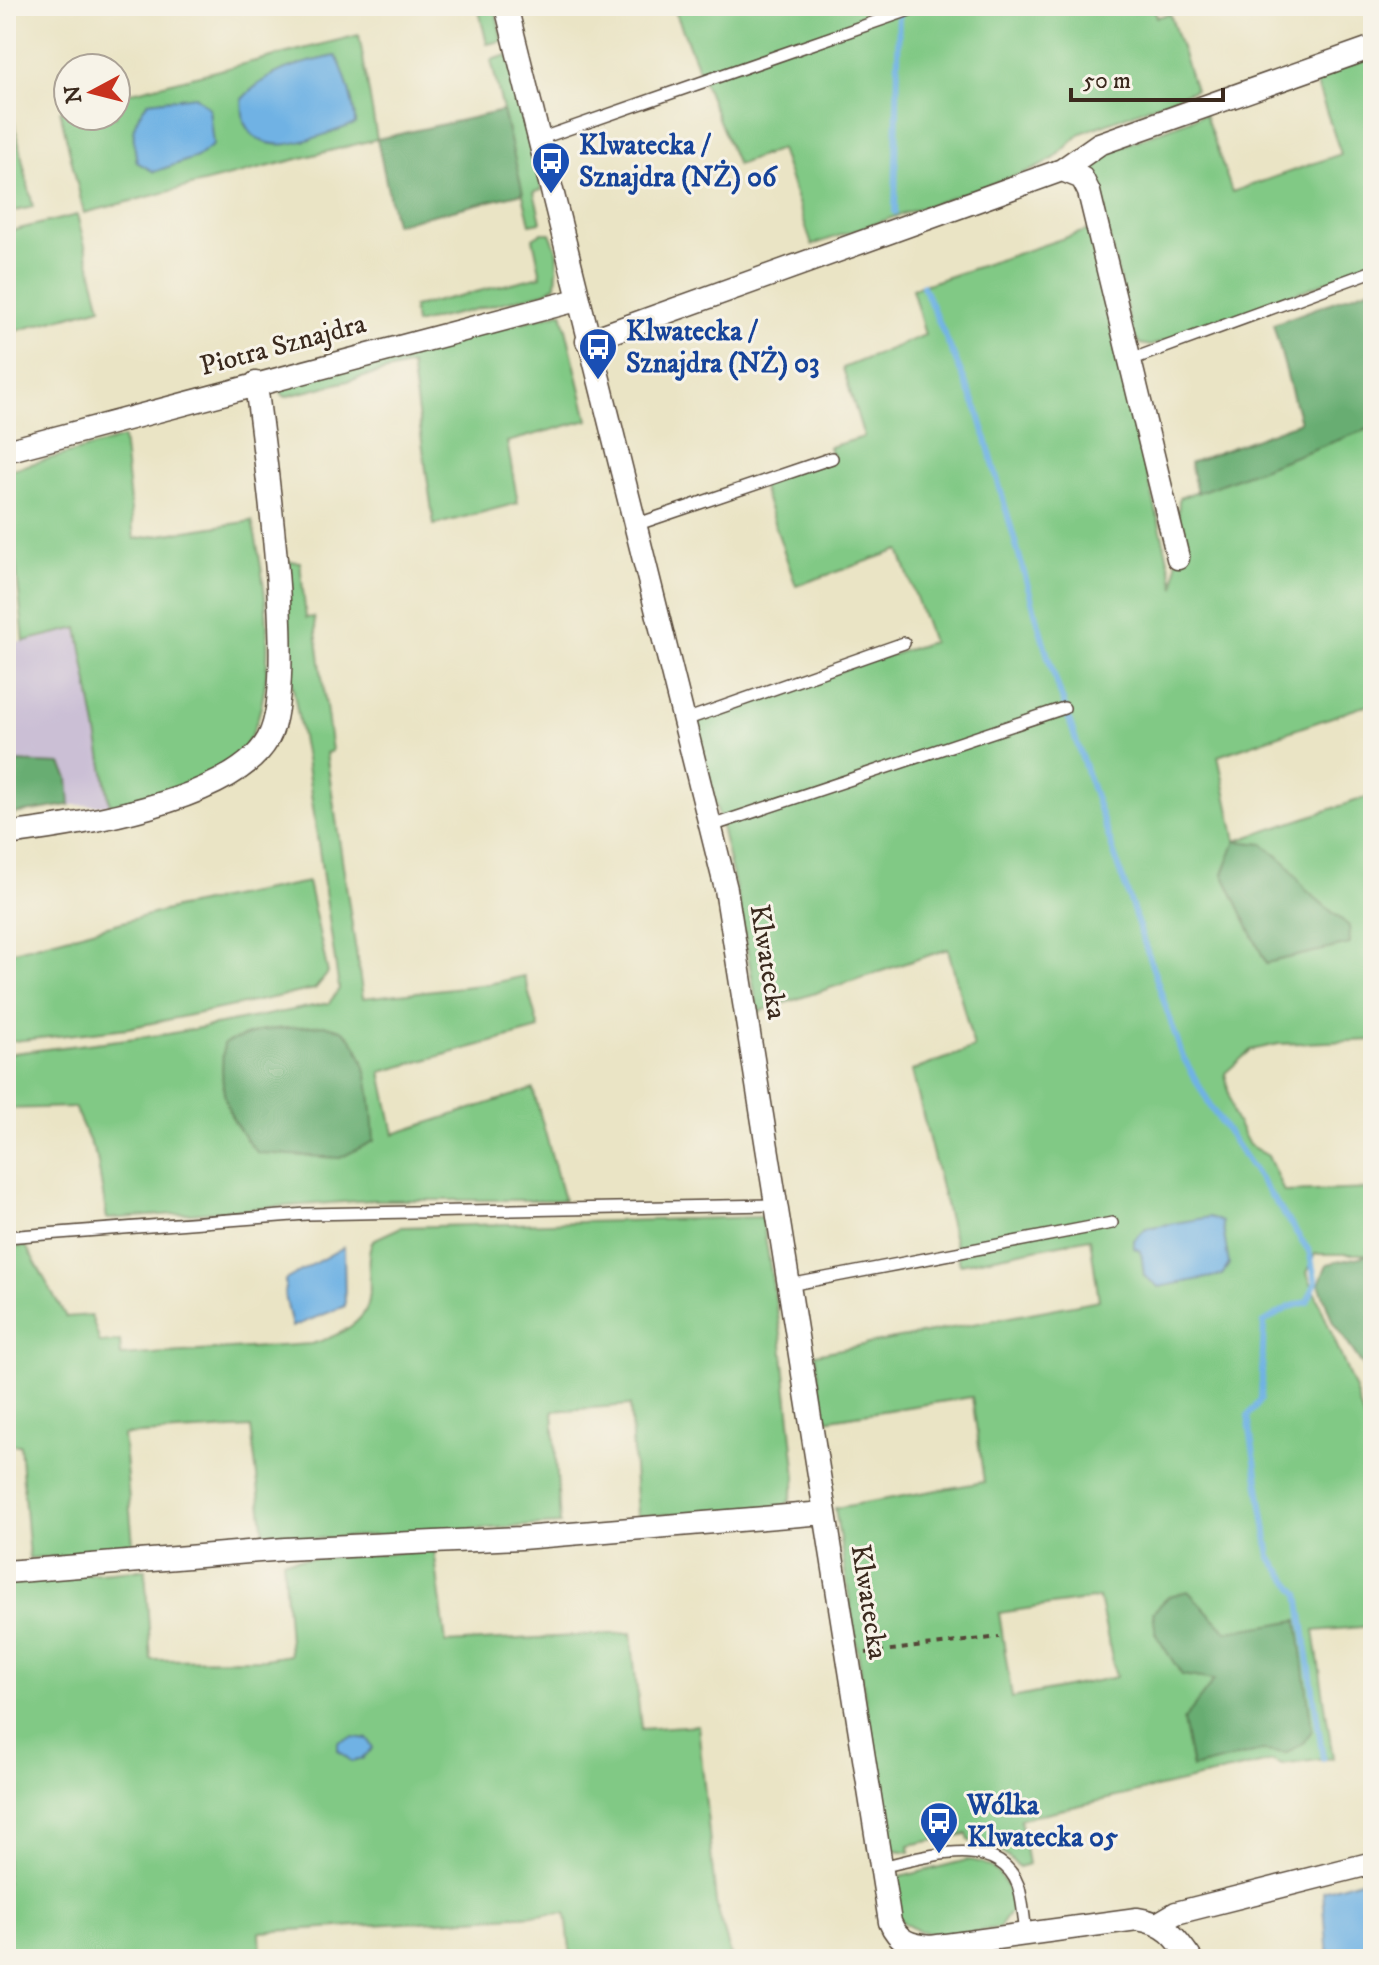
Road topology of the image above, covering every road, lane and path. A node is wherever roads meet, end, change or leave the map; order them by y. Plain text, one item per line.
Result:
1 (506, 6) edge
2 (921, 6) edge
3 (1373, 47) edge
4 (538, 139) junction
5 (1062, 170) junction
6 (1373, 271) edge
7 (577, 300) junction
8 (587, 341) junction
9 (1130, 360) junction
10 (256, 383) junction
11 (6, 451) edge
12 (832, 458) dead end
13 (635, 525) junction
14 (1178, 558) dead end
15 (904, 643) dead end
16 (1064, 708) dead end
17 (685, 720) junction
18 (711, 826) junction
19 (6, 834) edge
20 (776, 1205) junction
21 (1112, 1223) dead end
22 (6, 1237) edge
23 (789, 1285) junction
24 (824, 1513) junction
25 (6, 1572) edge
26 (999, 1637) dead end
27 (847, 1655) junction
28 (1373, 1863) edge
29 (880, 1867) junction
30 (1159, 1923) junction
31 (1026, 1935) junction
32 (901, 1939) junction
33 (889, 1959) edge
34 (1191, 1959) edge

1 - 4 street, Klwatecka
2 - 4 lane
3 - 5 street
4 - 7 street, Klwatecka
5 - 8 street
5 - 9 street
6 - 9 lane
7 - 8 street, Klwatecka
7 - 10 street, Piotra Sznajdra
8 - 13 street, Klwatecka
9 - 14 street
10 - 11 street, Piotra Sznajdra
10 - 19 street
12 - 13 lane
13 - 17 street, Klwatecka
15 - 17 lane
16 - 18 lane
17 - 18 street, Klwatecka
18 - 20 street, Klwatecka
20 - 22 lane
20 - 23 street, Klwatecka
21 - 23 lane
23 - 24 street, Klwatecka
24 - 25 street
24 - 27 street, Klwatecka
26 - 27 path
27 - 29 street, Klwatecka
28 - 30 street
29 - 31 lane
29 - 32 street, Klwatecka
30 - 31 street
30 - 34 street
31 - 32 street
32 - 33 street

